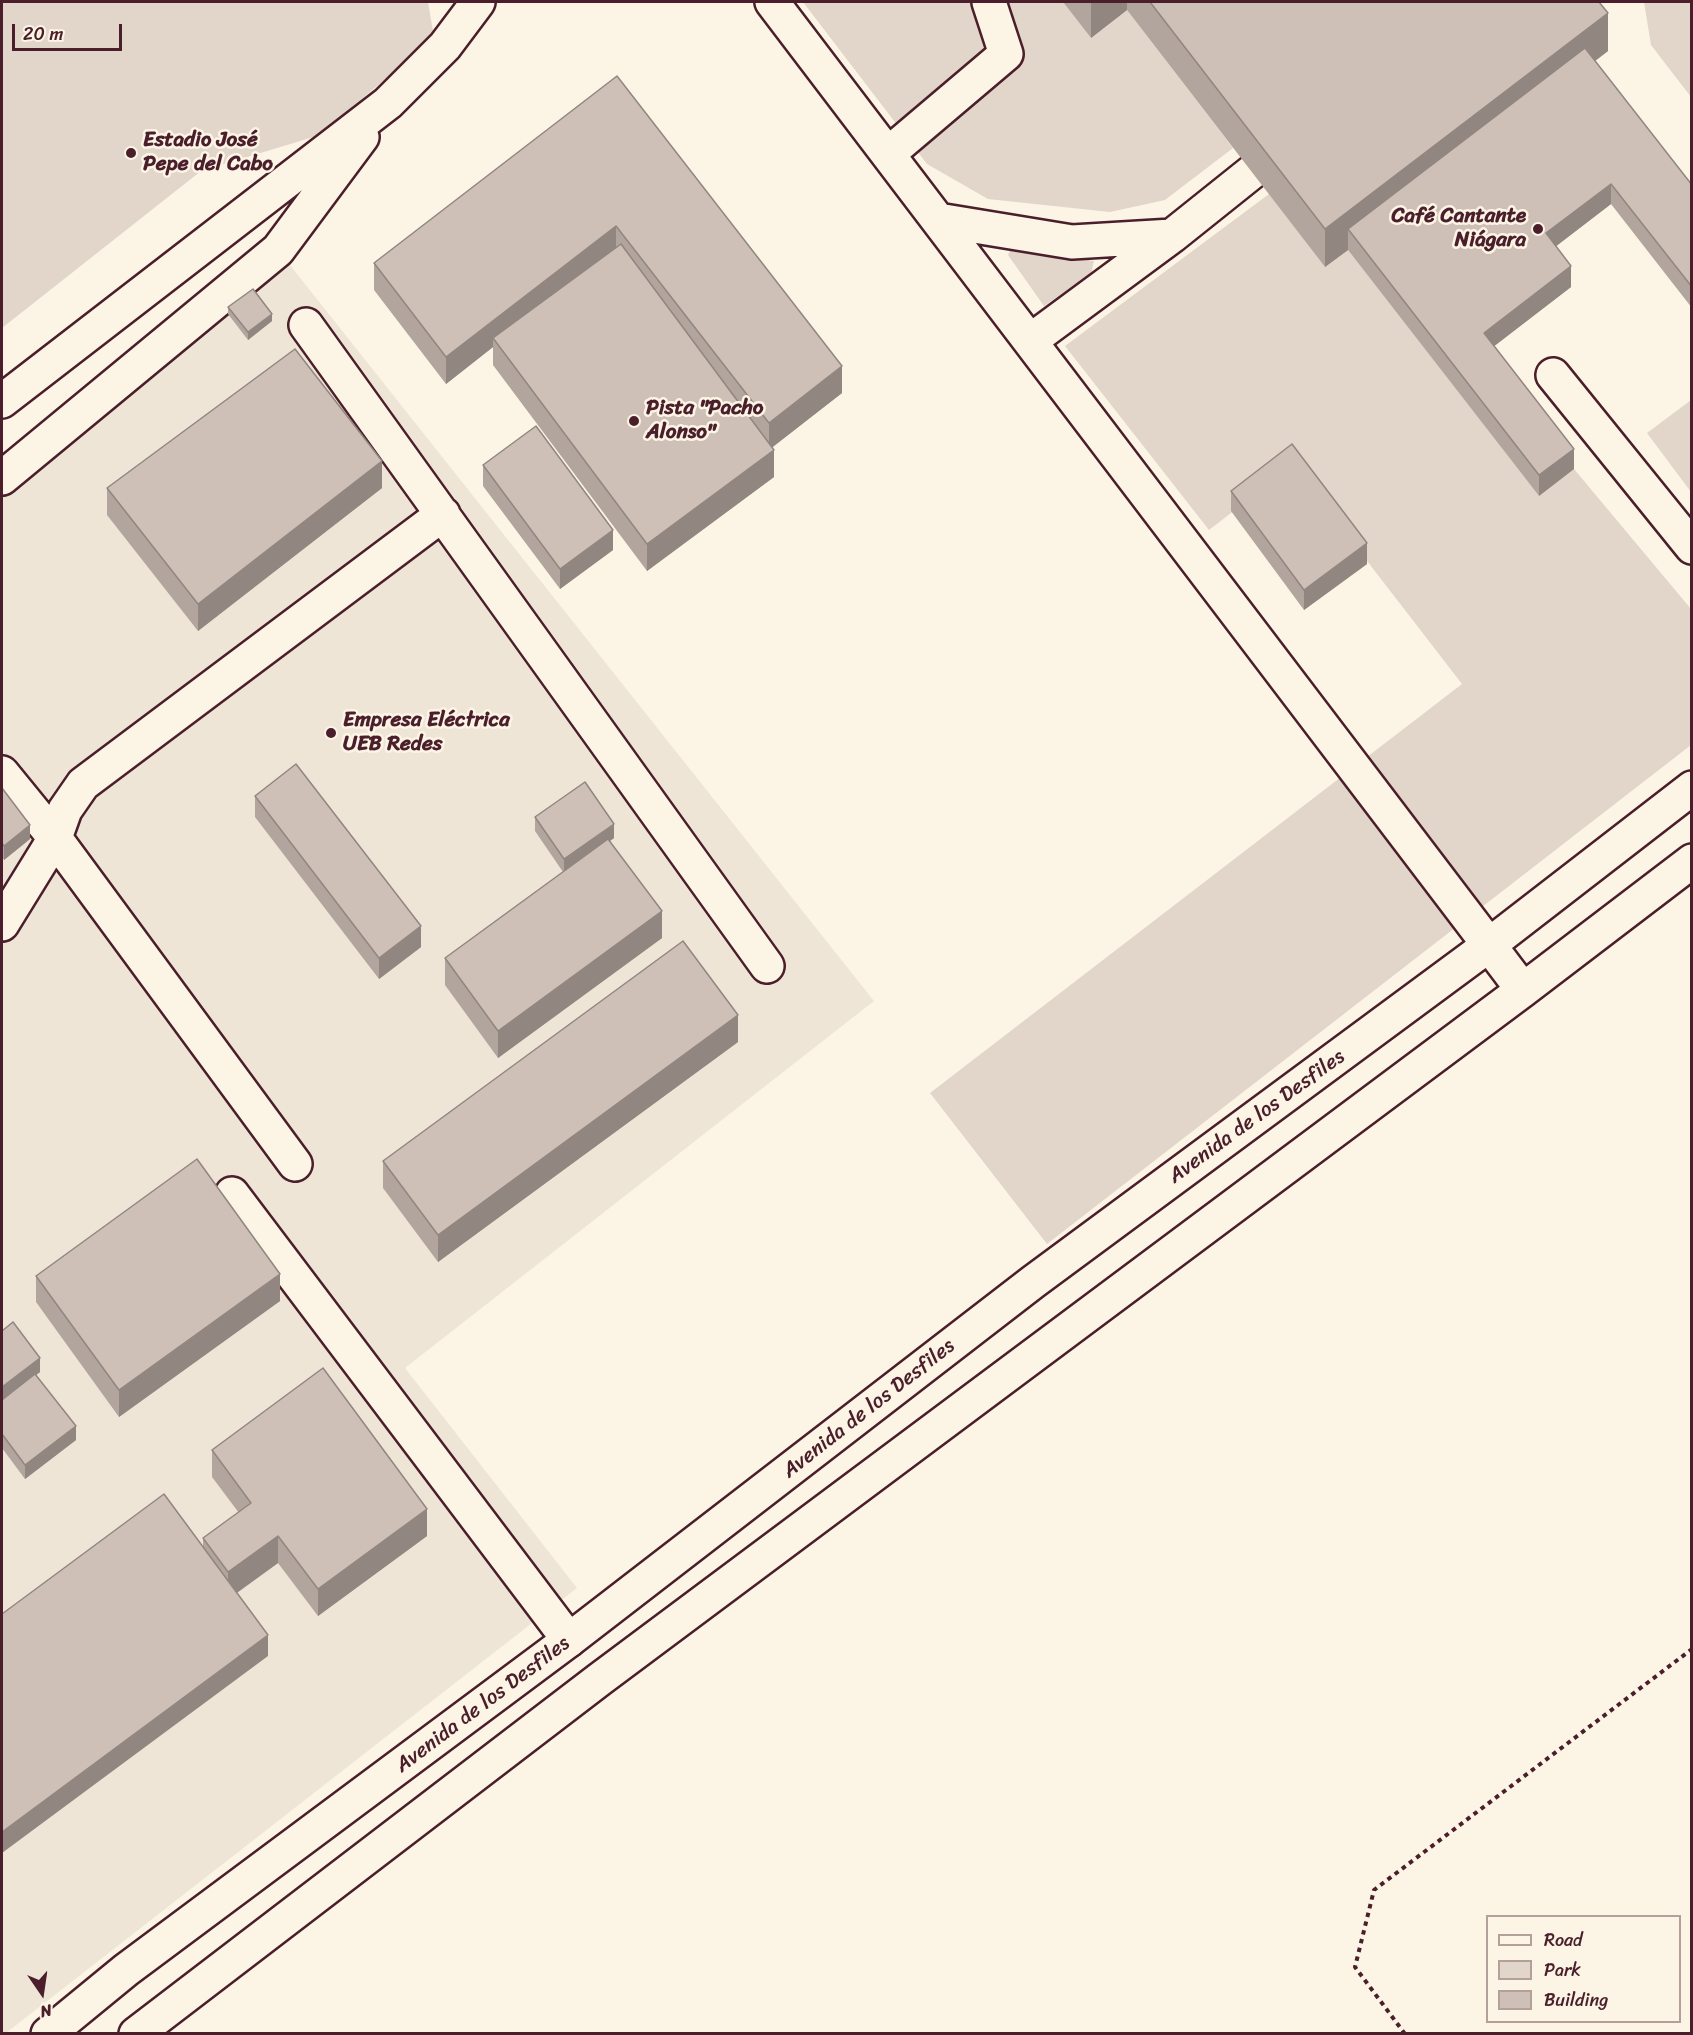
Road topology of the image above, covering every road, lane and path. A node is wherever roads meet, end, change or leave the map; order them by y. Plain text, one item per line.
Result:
1 (478, 2) edge
2 (772, 2) edge
3 (989, 2) edge
4 (388, 103) junction
5 (888, 154) junction
6 (1252, 172) edge
7 (938, 220) junction
8 (1172, 236) junction
9 (306, 325) dead end
10 (1030, 341) junction
11 (1553, 375) dead end
12 (2, 401) edge
13 (2, 478) edge
14 (443, 514) junction
15 (1692, 547) edge
16 (2, 773) edge
17 (1692, 788) edge
18 (56, 838) junction
19 (1692, 861) edge
20 (2, 924) edge
21 (1489, 945) junction
22 (767, 966) dead end
23 (1523, 990) junction
24 (294, 1164) dead end
25 (232, 1194) dead end
26 (569, 1640) junction
27 (1692, 1649) edge
28 (600, 1679) junction
29 (48, 2034) edge
30 (135, 2034) edge
31 (1405, 2034) edge

1 - 4 main road
2 - 5 main road
3 - 5 main road
4 - 12 main road
4 - 13 main road
5 - 7 main road
6 - 8 main road
7 - 8 main road
7 - 10 main road
8 - 10 main road
9 - 14 main road
10 - 21 main road
11 - 15 main road
14 - 18 main road
14 - 22 main road
16 - 18 main road
17 - 21 main road, Avenida de los Desfiles
18 - 20 main road
18 - 24 main road
19 - 23 main road
21 - 23 main road
21 - 26 main road, Avenida de los Desfiles
23 - 28 main road
25 - 26 main road
26 - 28 main road
26 - 29 main road, Avenida de los Desfiles
27 - 31 path
28 - 30 main road

